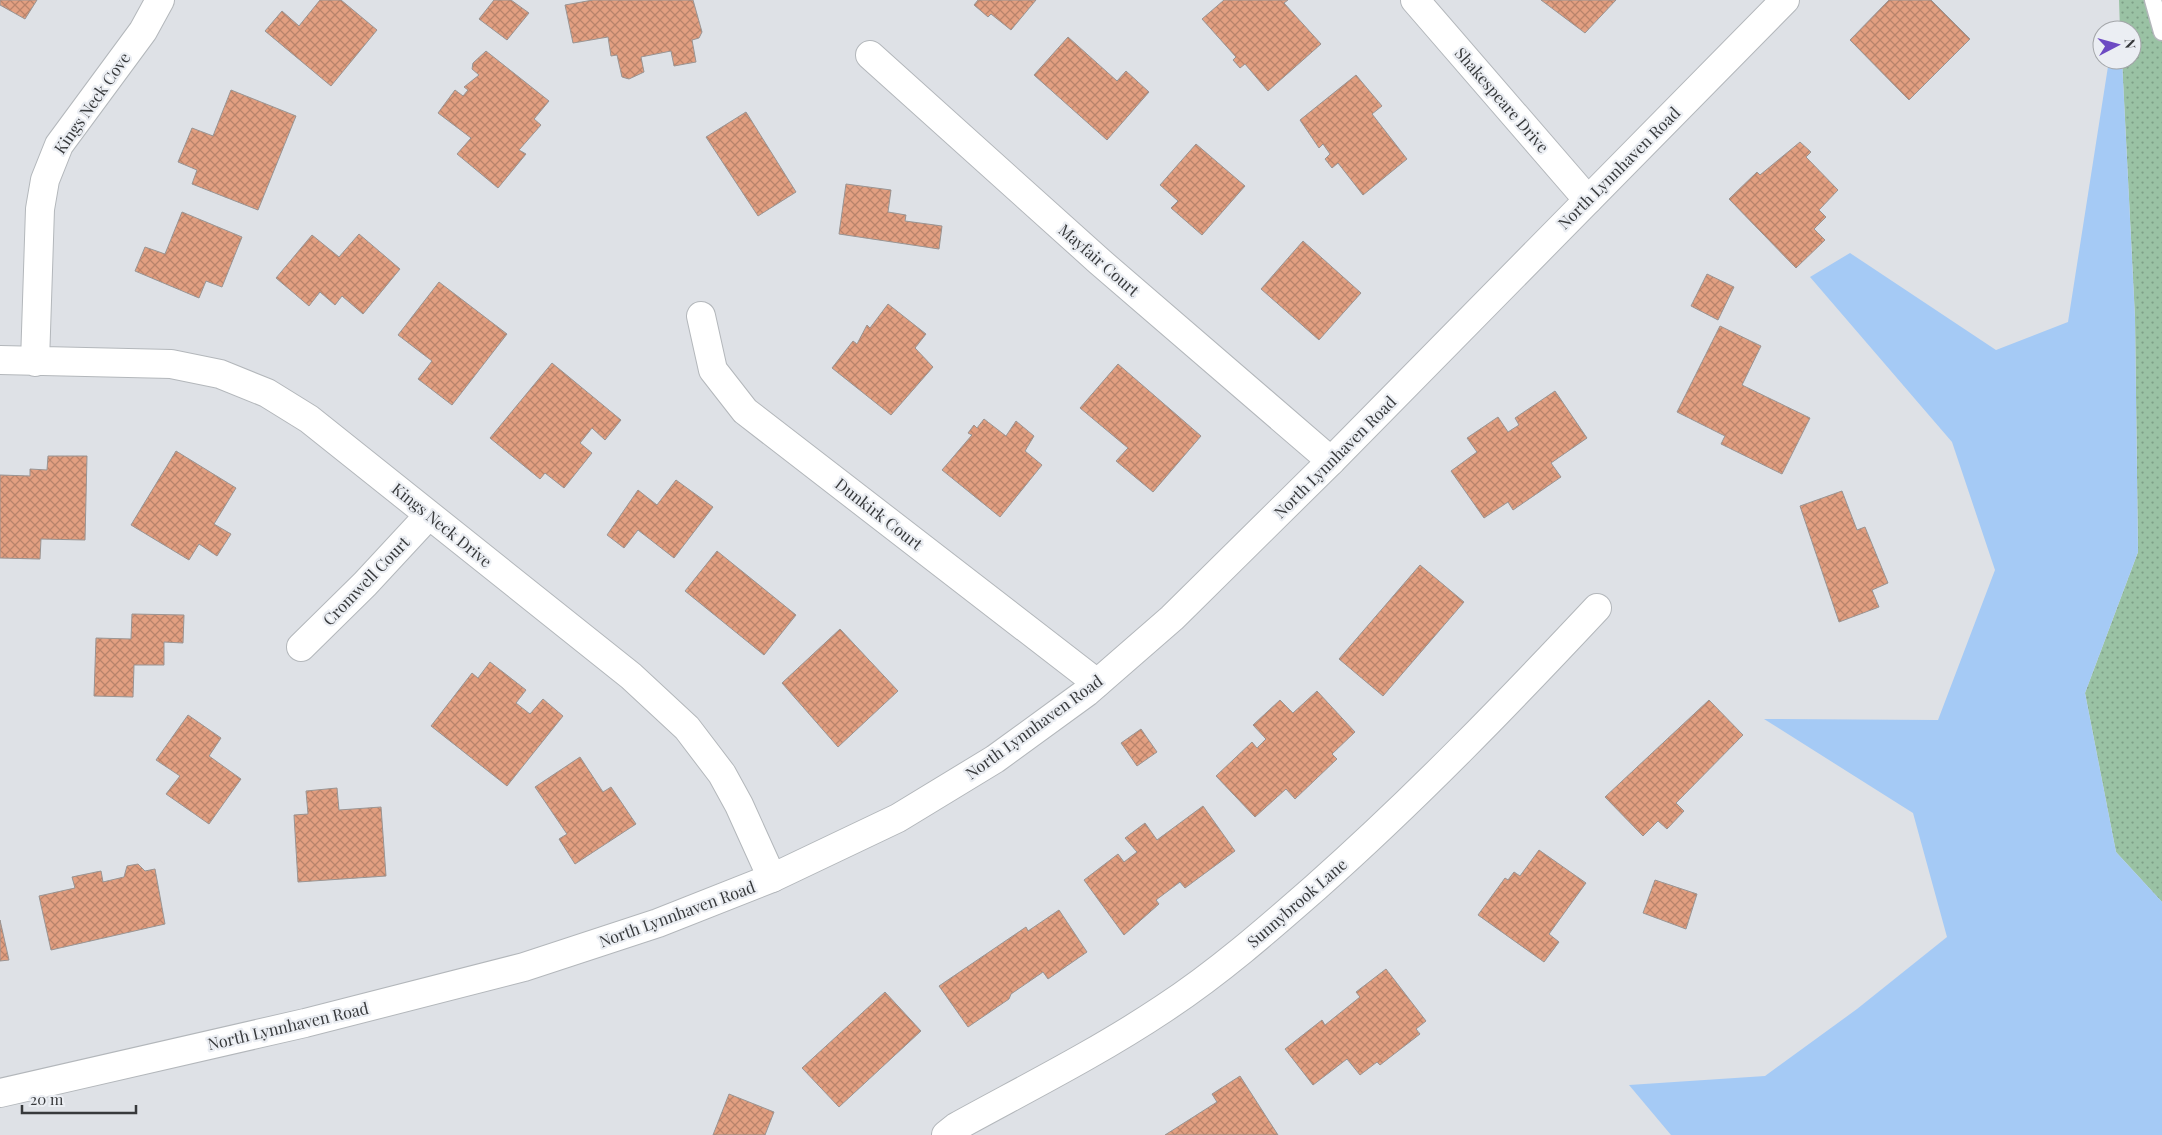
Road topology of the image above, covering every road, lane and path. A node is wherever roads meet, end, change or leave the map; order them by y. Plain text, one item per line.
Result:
1 (160, 0) edge
2 (1415, 0) edge
3 (1784, 0) edge
4 (2153, 0) edge
5 (2162, 32) edge
6 (870, 55) dead end
7 (1588, 200) junction
8 (701, 316) dead end
9 (0, 360) edge
10 (35, 362) junction
11 (1331, 461) junction
12 (429, 515) junction
13 (1597, 608) dead end
14 (301, 647) dead end
15 (1097, 683) junction
16 (772, 878) junction
17 (0, 1093) edge
18 (946, 1135) edge

1 - 10 street, Kings Neck Cove
2 - 7 street, Shakespeare Drive
3 - 7 street, North Lynnhaven Road
4 - 5 lane
6 - 11 street, Mayfair Court
7 - 11 street, North Lynnhaven Road
8 - 15 street, Dunkirk Court
9 - 10 street, Kings Neck Drive
10 - 12 street, Kings Neck Drive
11 - 15 street, North Lynnhaven Road
12 - 14 street, Cromwell Court
12 - 16 street, Kings Neck Drive
13 - 18 street, Sunnybrook Lane
15 - 16 street, North Lynnhaven Road
16 - 17 street, North Lynnhaven Road

